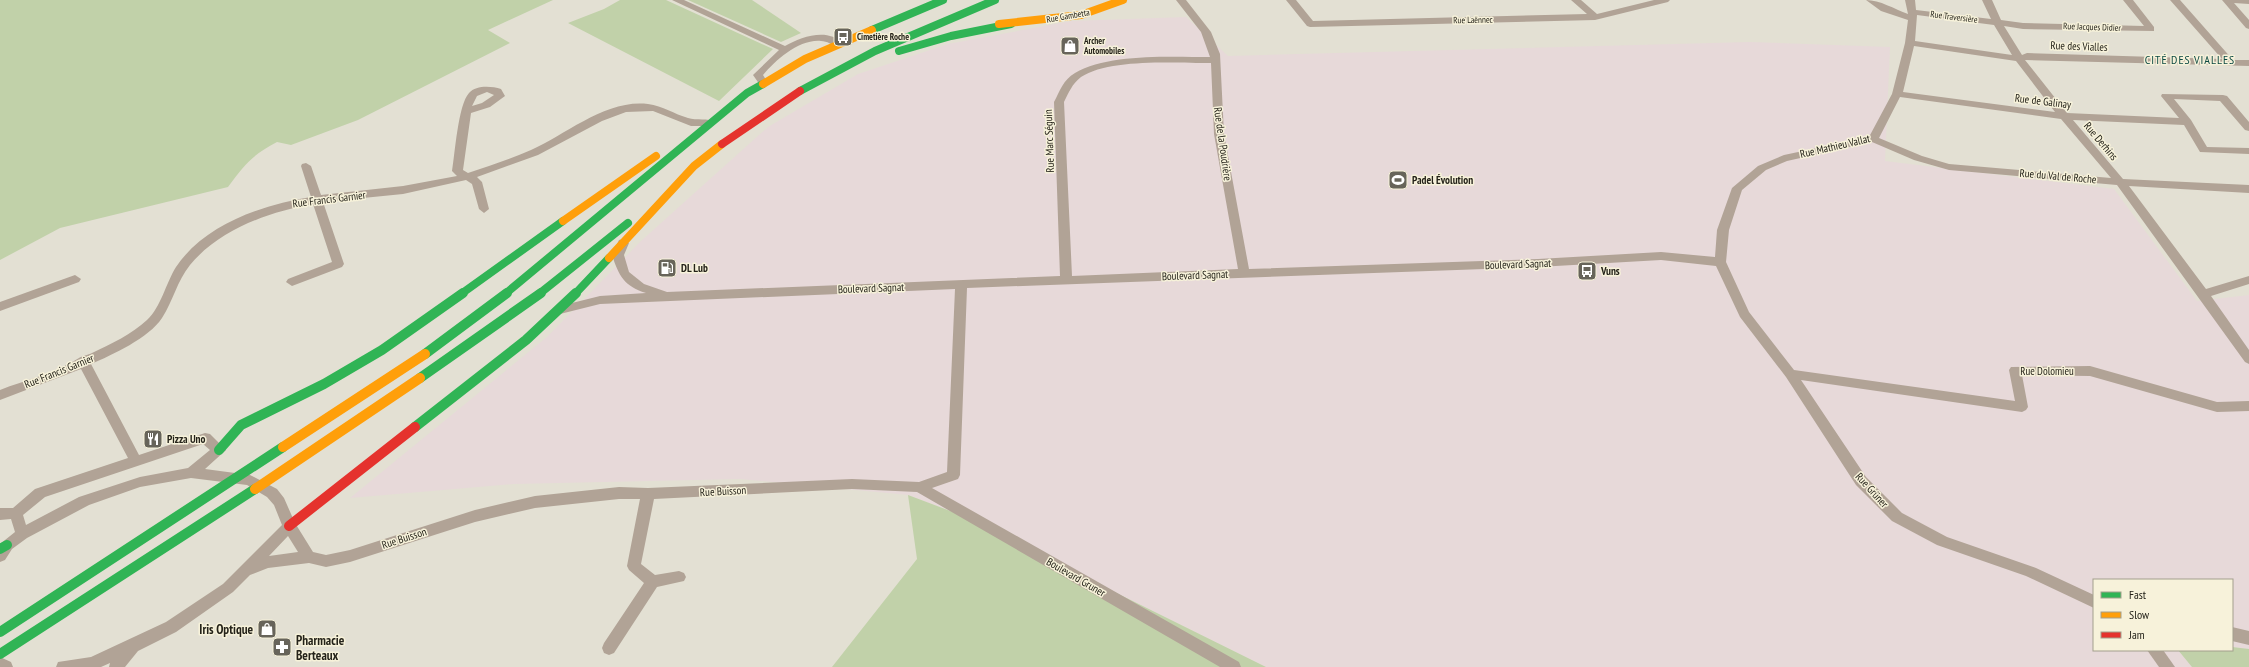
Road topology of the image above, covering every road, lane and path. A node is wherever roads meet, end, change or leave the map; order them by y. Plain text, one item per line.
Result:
1 (677, 0) edge
2 (944, 0) edge
3 (947, 0) edge
4 (995, 0) edge
5 (1123, 0) edge
6 (1181, 0) edge
7 (1291, 0) edge
8 (1576, 0) edge
9 (1665, 0) edge
10 (1871, 0) edge
11 (1910, 0) edge
12 (1987, 0) edge
13 (2128, 0) edge
14 (2175, 0) edge
15 (2227, 0) edge
16 (2231, 0) edge
17 (2249, 1) edge
18 (970, 9) junction
19 (1913, 15) junction
20 (1595, 17) junction
21 (1996, 22) junction
22 (1012, 24) junction
23 (2249, 26) edge
24 (838, 44) junction
25 (1910, 44) junction
26 (786, 50) junction
27 (2020, 59) junction
28 (1215, 60) junction
29 (2231, 63) junction
30 (2249, 63) edge
31 (814, 82) junction
32 (826, 82) junction
33 (763, 83) junction
34 (747, 93) junction
35 (1897, 94) junction
36 (468, 111) dead end
37 (2065, 116) junction
38 (2187, 122) junction
39 (709, 123) junction
40 (2249, 128) edge
41 (1873, 139) junction
42 (718, 146) junction
43 (2249, 151) edge
44 (306, 166) dead end
45 (692, 169) junction
46 (467, 176) junction
47 (2120, 182) junction
48 (2249, 189) edge
49 (317, 199) junction
50 (484, 210) dead end
51 (623, 243) junction
52 (1720, 262) junction
53 (1244, 273) junction
54 (75, 279) dead end
55 (1066, 280) junction
56 (2249, 280) edge
57 (292, 282) dead end
58 (961, 284) junction
59 (2203, 294) junction
60 (669, 296) junction
61 (0, 307) edge
62 (560, 310) junction
63 (2249, 359) edge
64 (83, 361) junction
65 (1790, 374) junction
66 (0, 395) edge
67 (2249, 406) edge
68 (219, 450) junction
69 (136, 461) junction
70 (191, 473) junction
71 (918, 487) junction
72 (648, 494) junction
73 (1, 513) edge
74 (16, 513) junction
75 (289, 526) junction
76 (22, 534) junction
77 (2, 550) edge
78 (310, 557) junction
79 (249, 569) junction
80 (679, 577) dead end
81 (653, 582) junction
82 (2093, 602) edge
83 (0, 632) edge
84 (2233, 634) edge
85 (2249, 638) edge
86 (134, 646) junction
87 (609, 648) dead end
88 (2155, 651) edge
89 (0, 654) edge
90 (0, 664) edge
91 (6, 667) edge
92 (63, 667) edge
93 (116, 667) edge
94 (1234, 667) edge
95 (2168, 667) edge

1 - 26 street
2 - 24 main road
3 - 31 main road
4 - 18 main road
5 - 22 main road, Rue Gambetta
6 - 28 street, Rue de la Poudrière
7 - 20 street, Rue Laënnec
8 - 20 street
9 - 20 street, Rue Laënnec
10 - 19 street, Rue Traversière
11 - 19 street, Rue Mathieu Vallat
12 - 21 street, Rue Derhins
13 - 21 street, Rue Jacques Didier
14 - 29 street
15 - 23 street
16 - 17 street
18 - 22 main road
18 - 31 main road
19 - 21 street, Rue Traversière
19 - 25 street, Rue Mathieu Vallat
21 - 27 street, Rue Derhins
22 - 32 main road
24 - 26 street
24 - 33 main road
25 - 27 street, Rue des Vialles
25 - 35 street, Rue Mathieu Vallat
26 - 33 street
27 - 29 street, Rue des Vialles
27 - 37 street, Rue Derhins
28 - 53 street, Rue de la Poudrière
28 - 55 street, Rue Marc Séguin
29 - 30 street, Rue des Vialles
31 - 32 main road
31 - 42 main road
32 - 42 main road
33 - 34 main road
34 - 39 main road
34 - 45 main road
35 - 37 street, Rue de Galinay
35 - 41 street, Rue Mathieu Vallat
36 - 46 street
37 - 38 street, Rue de Galinay
37 - 47 street, Rue Derhins
38 - 40 street
38 - 43 street
39 - 46 street, Rue Francis Garnier
39 - 68 main road
39 - 83 main road
41 - 47 street, Rue du Val de Roche
41 - 52 street, Rue Mathieu Vallat
42 - 45 main road
44 - 49 street
45 - 51 main road
45 - 89 main road
46 - 49 street, Rue Francis Garnier
46 - 50 street
47 - 48 street, Rue du Val de Roche
47 - 59 street, Rue Derhins
49 - 57 street
49 - 64 street, Rue Francis Garnier
51 - 60 street
51 - 62 main road
52 - 53 street, Boulevard Sagnat
52 - 65 street, Rue Grüner
53 - 55 street, Boulevard Sagnat
54 - 61 street
55 - 58 street, Boulevard Sagnat
56 - 59 street
58 - 60 street, Boulevard Sagnat
58 - 71 street, Rue Buisson
59 - 63 street
60 - 62 street, Boulevard Sagnat
62 - 75 main road
64 - 66 street, Rue Francis Garnier
64 - 69 street
65 - 67 street, Rue Dolomieu
65 - 82 street, Rue Grüner
68 - 69 street
68 - 70 street
69 - 74 street
70 - 75 street
70 - 76 street
71 - 72 street, Rue Buisson
71 - 94 street, Boulevard Gruner
72 - 78 street, Rue Buisson
72 - 81 street
73 - 74 street
74 - 76 street
75 - 78 street
75 - 79 street
76 - 77 street
78 - 79 street, Rue Buisson
79 - 86 street
80 - 81 street
81 - 87 street
84 - 85 street
86 - 92 street
86 - 93 street
88 - 95 street
90 - 91 street

